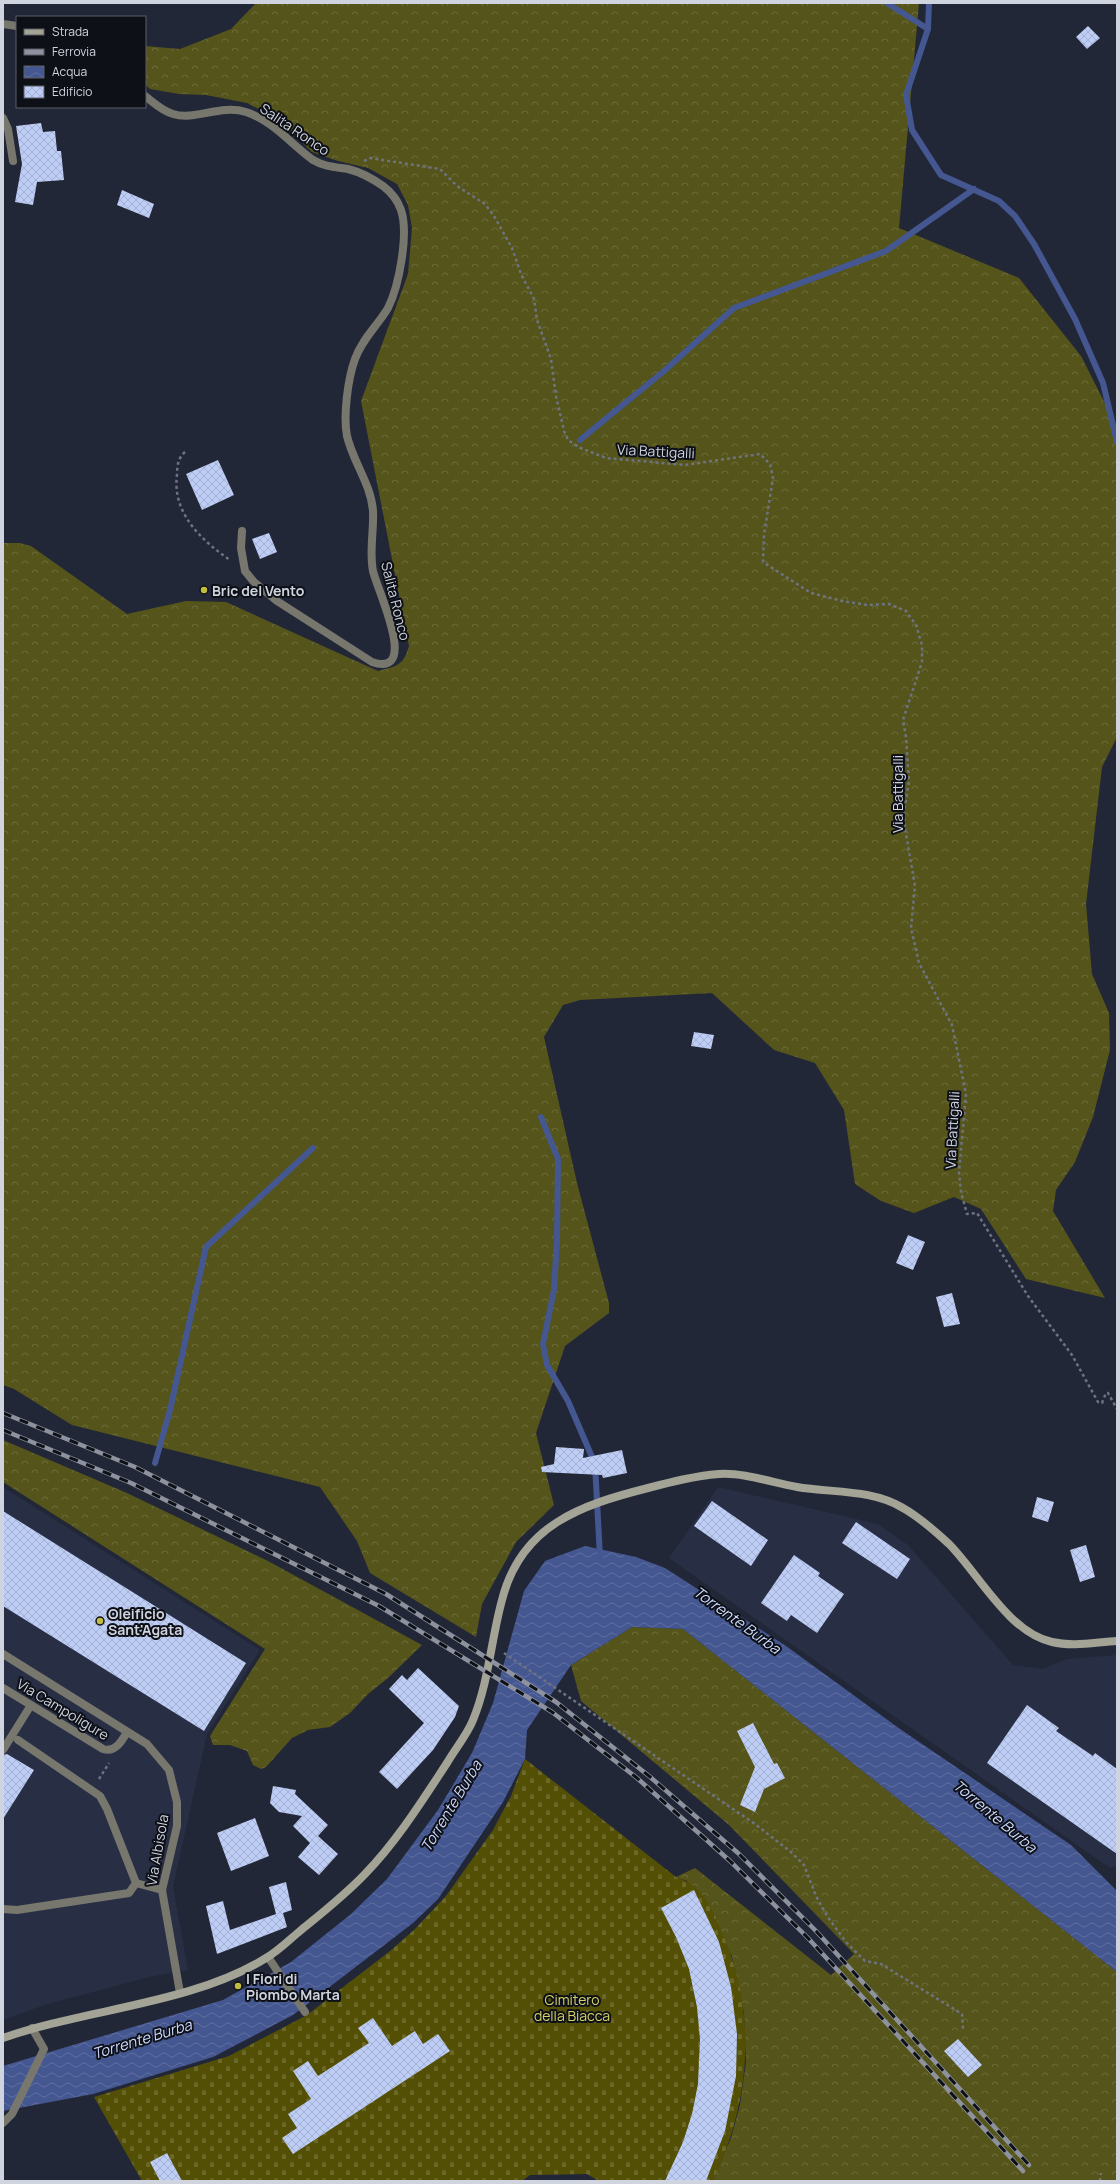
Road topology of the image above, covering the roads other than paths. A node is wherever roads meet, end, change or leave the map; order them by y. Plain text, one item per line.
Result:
1 (3, 24) edge
2 (16, 26) edge
3 (146, 97) edge
4 (3, 118) edge
5 (13, 161) dead end
6 (242, 531) dead end
7 (1117, 1641) edge
8 (3, 1654) edge
9 (3, 1688) edge
10 (31, 1705) junction
11 (127, 1732) junction
12 (18, 1740) dead end
13 (3, 1750) edge
14 (136, 1883) junction
15 (162, 1890) junction
16 (3, 1908) edge
17 (268, 1957) junction
18 (180, 1993) junction
19 (305, 2012) dead end
20 (32, 2028) junction
21 (3, 2038) edge
22 (3, 2124) edge

1 - 2 street
3 - 6 street, Salita Ronco
4 - 5 street
7 - 17 main road
8 - 11 street, Via Albisola
9 - 10 street, Via Campoligure
10 - 11 street, Via Campoligure
10 - 13 street
11 - 15 street, Via Albisola
12 - 14 street
14 - 15 street
14 - 16 street
15 - 18 street, Via Albisola
17 - 18 main road
17 - 19 street
18 - 20 main road
20 - 21 main road
20 - 22 street

